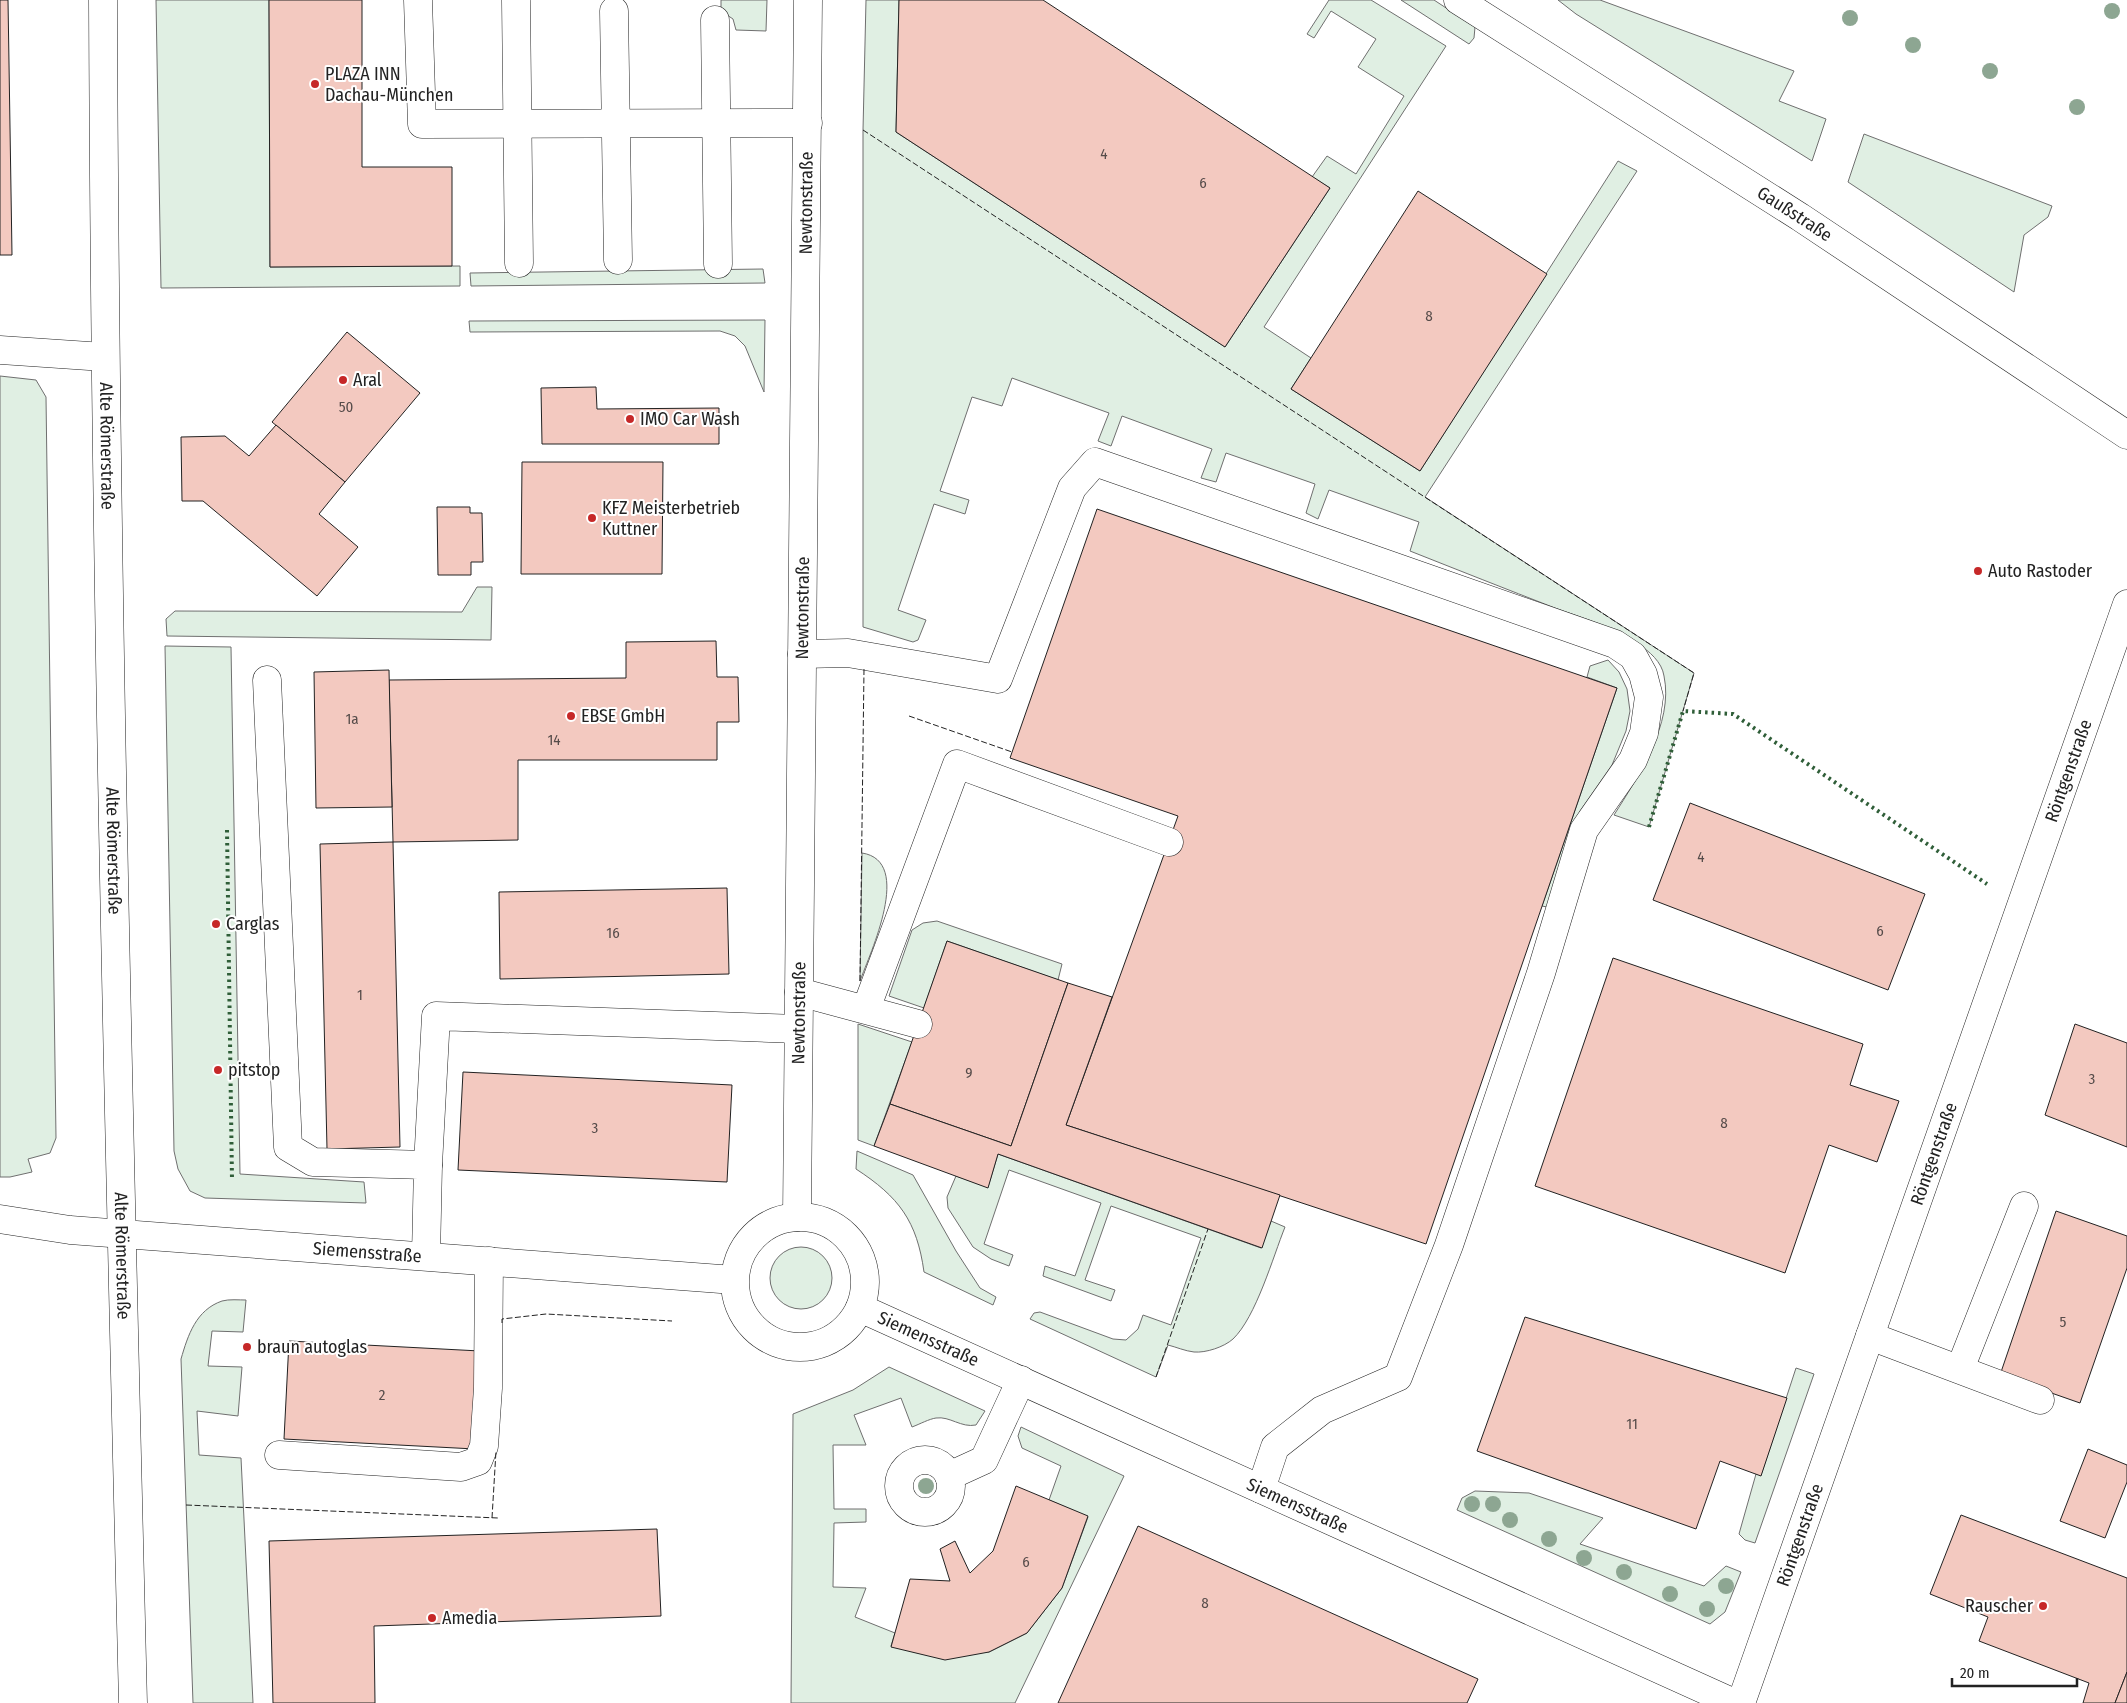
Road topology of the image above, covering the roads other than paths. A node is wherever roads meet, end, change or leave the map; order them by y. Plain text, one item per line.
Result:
1 (103, 0) edge
2 (418, 0) edge
3 (808, 0) edge
4 (1458, 0) edge
5 (516, 2) dead end
6 (614, 11) dead end
7 (715, 20) dead end
8 (716, 123) junction
9 (808, 123) junction
10 (518, 124) junction
11 (615, 124) junction
12 (618, 260) dead end
13 (519, 263) dead end
14 (718, 264) dead end
15 (0, 350) edge
16 (104, 357) junction
17 (2127, 435) edge
18 (2127, 604) edge
19 (802, 654) junction
20 (267, 680) dead end
21 (1168, 842) dead end
22 (799, 992) junction
23 (866, 1009) junction
24 (918, 1024) dead end
25 (798, 1029) junction
26 (428, 1165) junction
27 (2024, 1206) dead end
28 (798, 1217) junction
29 (0, 1219) edge
30 (121, 1234) junction
31 (426, 1256) junction
32 (489, 1261) junction
33 (734, 1280) junction
34 (860, 1308) junction
35 (1870, 1336) junction
36 (1960, 1369) junction
37 (1021, 1380) junction
38 (2040, 1400) dead end
39 (279, 1455) dead end
40 (949, 1476) dead end
41 (1261, 1489) junction
42 (1718, 1699) edge
43 (133, 1703) edge
44 (1741, 1703) edge

1 - 16 street, Alte Römerstraße
2 - 10 street
3 - 9 street, Newtonstraße
4 - 17 street, Gaußstraße
5 - 10 street
6 - 11 street
7 - 8 street
8 - 9 street
8 - 11 street
8 - 14 street
9 - 19 street, Newtonstraße
10 - 11 street
10 - 13 street
11 - 12 street
15 - 16 street
16 - 30 street, Alte Römerstraße
18 - 35 street, Röntgenstraße
19 - 22 street, Newtonstraße
19 - 41 street
20 - 26 street
21 - 23 street
22 - 23 street
22 - 25 street, Newtonstraße
23 - 24 street
25 - 26 street
25 - 28 street, Newtonstraße
26 - 31 street
27 - 36 street
28 - 33 street
28 - 34 street
29 - 30 street, Siemensstraße
30 - 31 street, Siemensstraße
30 - 43 street, Alte Römerstraße
31 - 32 street, Siemensstraße
32 - 33 street, Siemensstraße
32 - 39 street
33 - 34 street
34 - 37 street, Siemensstraße
35 - 36 street
35 - 44 street, Röntgenstraße
36 - 38 street
37 - 40 street
37 - 41 street, Siemensstraße
41 - 42 street, Siemensstraße

